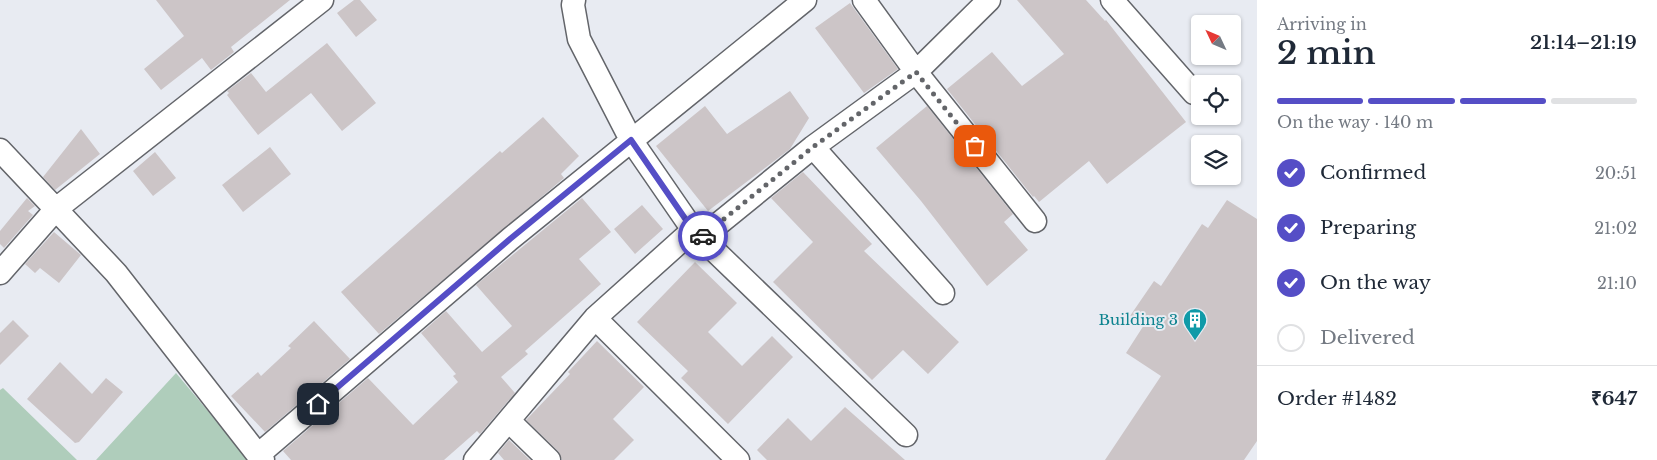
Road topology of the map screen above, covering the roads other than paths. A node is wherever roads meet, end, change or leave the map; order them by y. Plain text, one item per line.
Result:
1 (322, 0) edge
2 (574, 0) edge
3 (805, 0) edge
4 (864, 0) edge
5 (989, 0) edge
6 (1112, 0) edge
7 (916, 72) junction
8 (1191, 90) edge
9 (631, 140) junction
10 (813, 147) junction
11 (0, 150) edge
12 (56, 209) junction
13 (1035, 221) dead end
14 (697, 234) junction
15 (0, 273) edge
16 (943, 293) dead end
17 (595, 318) junction
18 (509, 421) junction
19 (906, 435) dead end
20 (261, 458) edge
21 (475, 460) edge
22 (549, 460) edge
23 (738, 460) edge

1 - 12 street
2 - 9 street
3 - 9 street
4 - 7 street
5 - 7 street
6 - 8 street
7 - 10 street
7 - 13 street
9 - 14 street
9 - 20 street
10 - 14 street
10 - 16 street
11 - 12 street
12 - 15 street
12 - 20 street
14 - 17 street
14 - 19 street
17 - 18 street
17 - 23 street
18 - 21 street
18 - 22 street

